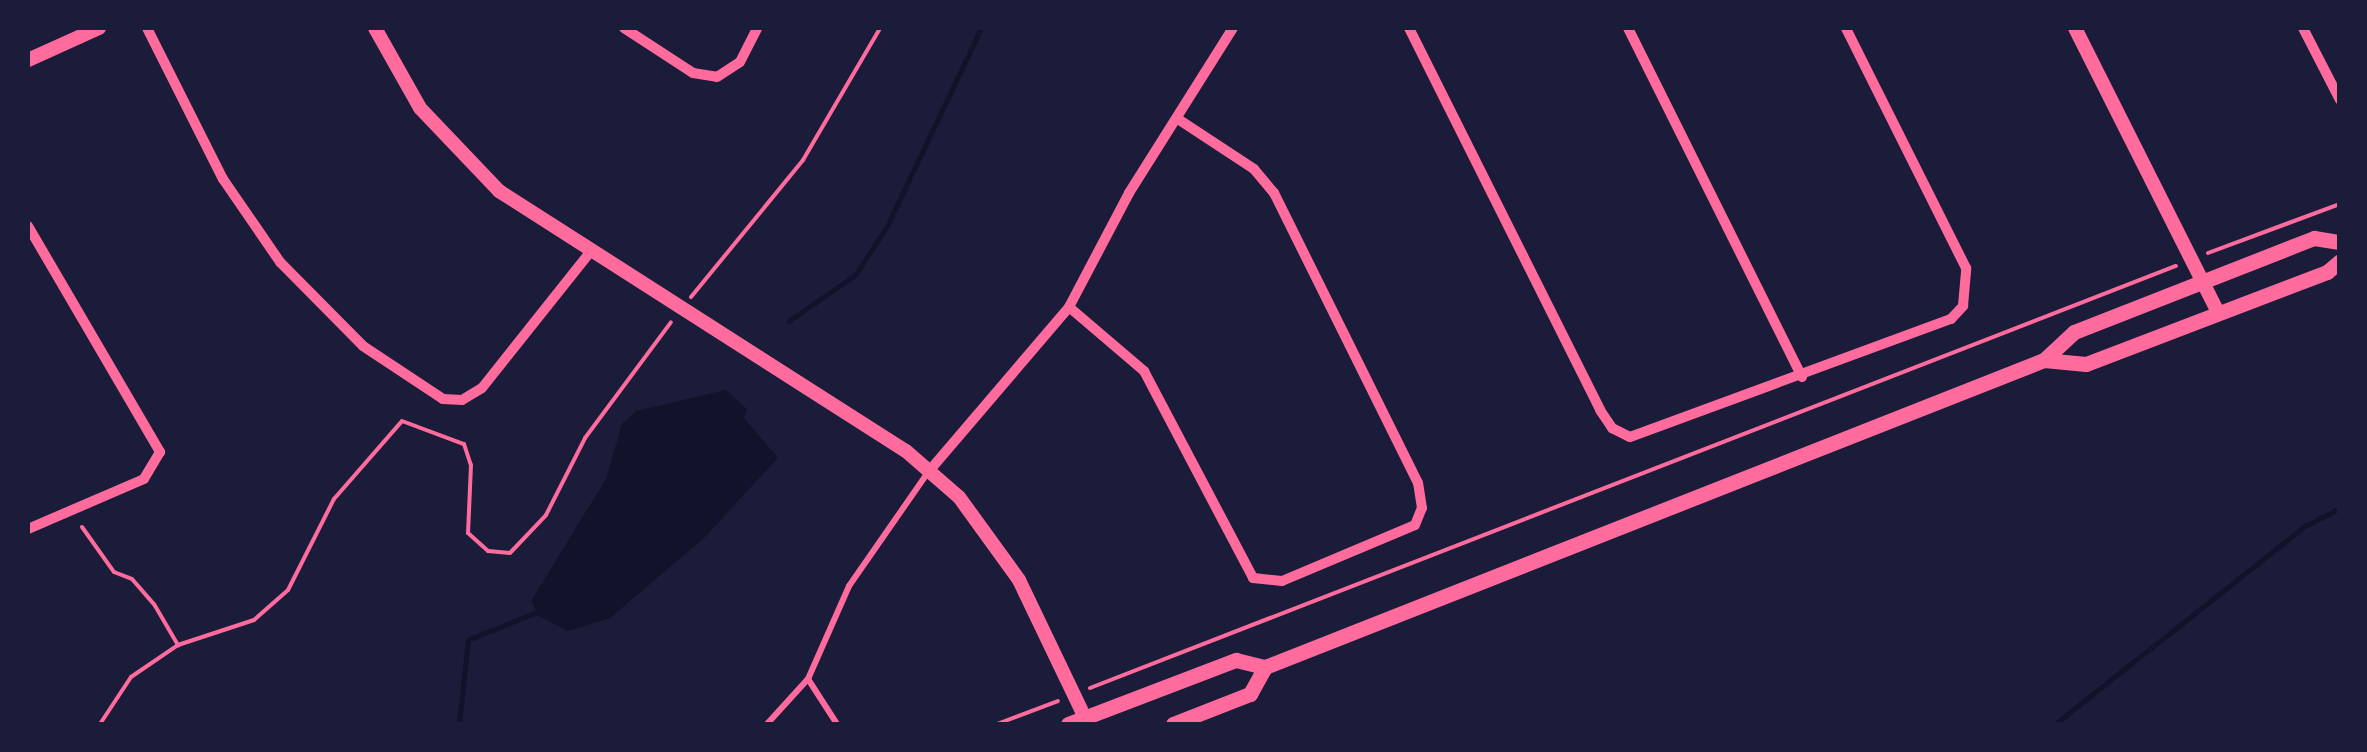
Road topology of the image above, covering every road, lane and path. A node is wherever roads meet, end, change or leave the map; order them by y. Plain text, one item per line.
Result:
1 (99, 28) edge
2 (146, 28) edge
3 (376, 28) edge
4 (624, 28) edge
5 (757, 28) edge
6 (880, 28) edge
7 (1233, 28) edge
8 (1409, 28) edge
9 (1628, 28) edge
10 (1846, 28) edge
11 (2075, 28) edge
12 (2304, 28) edge
13 (28, 60) edge
14 (2340, 100) edge
15 (1178, 119) junction
16 (2340, 204) edge
17 (28, 226) edge
18 (2340, 242) edge
19 (591, 251) junction
20 (2191, 259) junction
21 (2340, 261) edge
22 (2204, 284) junction
23 (691, 297) dead end
24 (1070, 307) junction
25 (2218, 312) junction
26 (670, 322) dead end
27 (2044, 360) junction
28 (1802, 377) junction
29 (930, 470) junction
30 (82, 527) dead end
31 (28, 529) edge
32 (178, 645) junction
33 (1264, 668) junction
34 (808, 680) junction
35 (1074, 694) junction
36 (1087, 721) edge
37 (100, 724) edge
38 (767, 724) edge
39 (838, 724) edge
40 (997, 724) edge
41 (1068, 724) edge
42 (1173, 724) edge

1 - 13 street
2 - 19 street
3 - 19 street
4 - 5 street
6 - 23 path
7 - 15 street
8 - 28 street
9 - 28 street
10 - 28 street
11 - 20 street
12 - 14 street
15 - 24 street
15 - 24 street
16 - 20 path
17 - 31 street
18 - 22 main road
19 - 29 street
20 - 22 street
20 - 35 path
21 - 25 main road
22 - 25 street
22 - 27 main road
24 - 29 street
25 - 27 main road
26 - 32 path
27 - 33 main road
29 - 34 lane
29 - 35 street
30 - 32 path
32 - 37 path
33 - 36 main road
33 - 42 main road
34 - 38 lane
34 - 39 lane
35 - 36 street
35 - 40 path
36 - 41 main road

